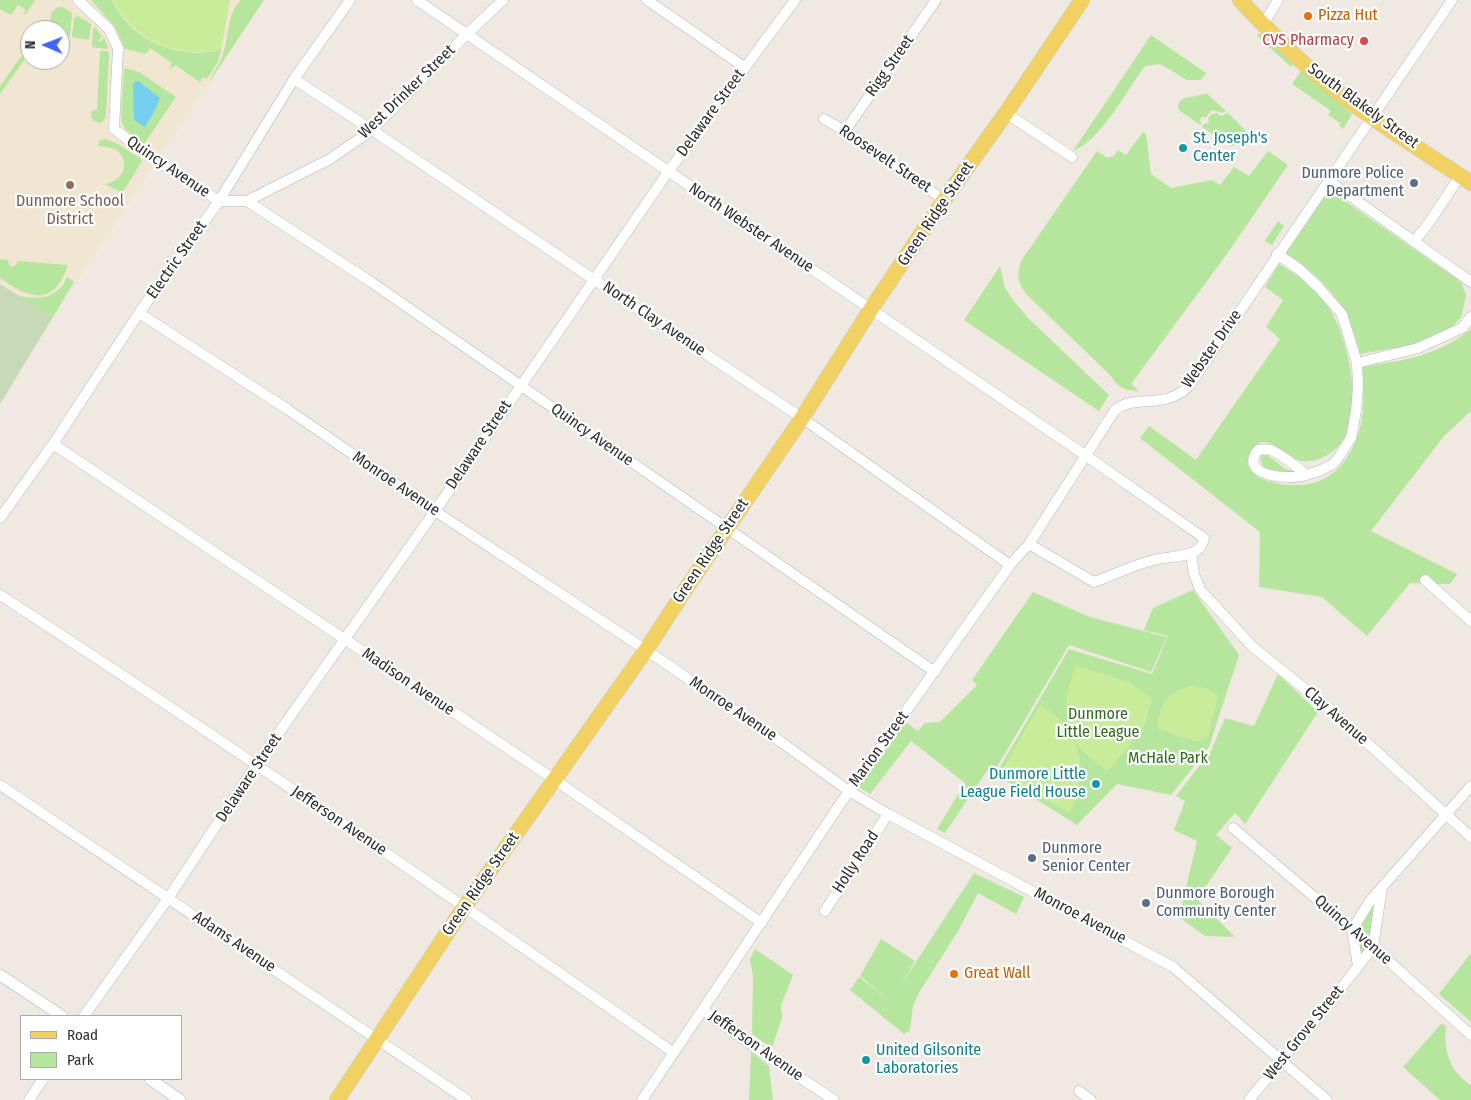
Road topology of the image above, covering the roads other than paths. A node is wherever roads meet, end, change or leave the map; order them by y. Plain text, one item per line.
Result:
1 (78, 0) edge
2 (350, 0) edge
3 (417, 0) edge
4 (503, 0) edge
5 (647, 0) edge
6 (793, 0) edge
7 (936, 0) edge
8 (1082, 0) edge
9 (1240, 0) edge
10 (1278, 0) edge
11 (1452, 0) edge
12 (1263, 24) junction
13 (467, 34) junction
14 (744, 67) junction
15 (294, 79) junction
16 (1006, 113) junction
17 (1372, 117) junction
18 (824, 120) dead end
19 (372, 130) junction
20 (845, 131) junction
21 (1072, 157) dead end
22 (668, 172) junction
23 (1466, 179) edge
24 (1329, 181) junction
25 (944, 200) junction
26 (219, 201) junction
27 (247, 201) junction
28 (1414, 242) junction
29 (1277, 254) junction
30 (593, 279) junction
31 (1471, 282) edge
32 (871, 309) junction
33 (139, 313) junction
34 (1471, 317) edge
35 (1357, 362) junction
36 (520, 385) junction
37 (1122, 404) joint
38 (802, 418) junction
39 (53, 444) junction
40 (1085, 454) junction
41 (1306, 475) junction
42 (435, 510) junction
43 (0, 518) edge
44 (726, 529) junction
45 (1029, 544) junction
46 (1191, 553) junction
47 (1010, 565) junction
48 (1425, 580) dead end
49 (0, 595) edge
50 (1471, 622) edge
51 (344, 639) junction
52 (646, 650) junction
53 (935, 672) junction
54 (256, 765) junction
55 (555, 780) junction
56 (0, 785) edge
57 (1471, 786) edge
58 (849, 791) junction
59 (888, 814) junction
60 (1446, 815) junction
61 (1233, 828) dead end
62 (1471, 837) edge
63 (1382, 888) junction
64 (169, 897) junction
65 (465, 906) junction
66 (825, 911) dead end
67 (762, 923) junction
68 (1352, 930) junction
69 (1373, 947) junction
70 (1358, 966) junction
71 (0, 974) edge
72 (703, 1010) junction
73 (61, 1015) edge
74 (85, 1015) edge
75 (1471, 1034) edge
76 (378, 1039) junction
77 (674, 1053) junction
78 (1282, 1061) junction
79 (42, 1080) edge
80 (151, 1080) edge
81 (1079, 1091) dead end
82 (29, 1100) edge
83 (180, 1100) edge
84 (337, 1100) edge
85 (467, 1100) edge
86 (642, 1100) edge
87 (834, 1100) edge
88 (1091, 1100) edge
89 (1249, 1100) edge
90 (1327, 1100) edge

1 - 26 street, Quincy Avenue
2 - 15 street, Electric Street
3 - 13 street, North Webster Avenue
4 - 13 street, West Drinker Street
5 - 14 street
6 - 14 street, Delaware Street
7 - 20 street, Rigg Street
8 - 16 main road, Green Ridge Street
9 - 12 main road, South Blakely Street
10 - 12 street
11 - 17 street, Webster Drive
12 - 17 main road, South Blakely Street
13 - 19 street, West Drinker Street
13 - 22 street, North Webster Avenue
14 - 22 street, Delaware Street
15 - 19 street, North Clay Avenue
15 - 26 street, Electric Street
16 - 21 street
16 - 25 main road, Green Ridge Street
17 - 23 main road, South Blakely Street
17 - 24 street, Webster Drive
18 - 20 street, Roosevelt Street
19 - 27 street, West Drinker Street
19 - 30 street, North Clay Avenue
20 - 25 street, Roosevelt Street
22 - 30 street, Delaware Street
22 - 32 street, North Webster Avenue
23 - 28 street
24 - 28 street
24 - 29 street, Webster Drive
25 - 32 main road, Green Ridge Street
26 - 27 street, West Drinker Street
26 - 33 street, Electric Street
27 - 36 street, Quincy Avenue
28 - 31 street
29 - 35 street
29 - 37 street, Webster Drive
30 - 36 street, Delaware Street
30 - 38 street, North Clay Avenue
32 - 38 main road, Green Ridge Street
32 - 40 street, North Webster Avenue
33 - 39 street, Electric Street
33 - 42 street, Monroe Avenue
34 - 35 street
35 - 41 street
36 - 42 street, Delaware Street
36 - 44 street, Quincy Avenue
37 - 40 street, Marion Street
38 - 44 main road, Green Ridge Street
38 - 47 street, North Clay Avenue
39 - 43 street, Electric Street
39 - 51 street, Madison Avenue
40 - 45 street, Marion Street
40 - 46 street
41 - 41 street
42 - 51 street, Delaware Street
42 - 52 street, Monroe Avenue
44 - 52 main road, Green Ridge Street
44 - 53 street, Quincy Avenue
45 - 46 street
45 - 47 street, Marion Street
46 - 60 street, Clay Avenue
47 - 53 street, Marion Street
48 - 50 street
49 - 54 street, Jefferson Avenue
51 - 54 street, Delaware Street
51 - 55 street, Madison Avenue
52 - 55 main road, Green Ridge Street
52 - 58 street, Monroe Avenue
53 - 58 street, Marion Street
54 - 64 street, Delaware Street
54 - 65 street, Jefferson Avenue
55 - 65 main road, Green Ridge Street
55 - 67 street, Madison Avenue
56 - 64 street, Adams Avenue
57 - 60 street
58 - 59 street, Monroe Avenue
58 - 67 street, Marion Street
59 - 66 street, Holly Road
59 - 78 street, Monroe Avenue
60 - 62 street, Clay Avenue
60 - 63 street
61 - 68 street, Quincy Avenue
63 - 68 street
63 - 69 street, West Grove Street
64 - 74 street, Delaware Street
64 - 76 street, Adams Avenue
65 - 76 main road, Green Ridge Street
65 - 77 street, Jefferson Avenue
67 - 72 street, Marion Street
68 - 69 street, Quincy Avenue
68 - 70 street
69 - 70 street, West Grove Street
69 - 75 street, Quincy Avenue
70 - 78 street, West Grove Street
71 - 73 street
72 - 77 street, Marion Street
72 - 87 street, Jefferson Avenue
76 - 84 main road, Green Ridge Street
76 - 85 street, Adams Avenue
77 - 86 street, Marion Street
78 - 89 street, West Grove Street
78 - 90 street, Monroe Avenue
79 - 82 street
80 - 83 street
81 - 88 street

